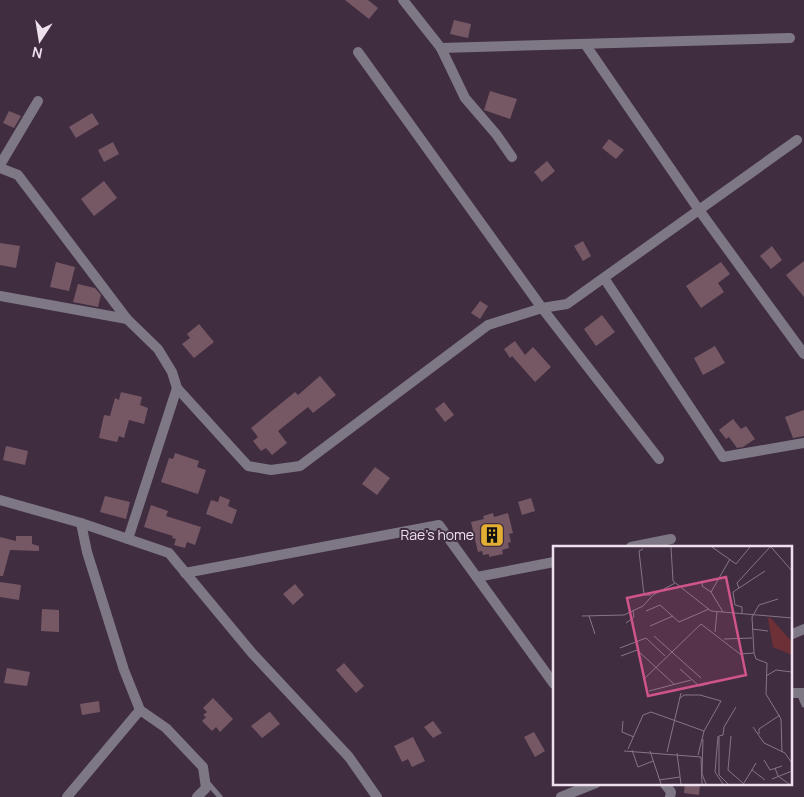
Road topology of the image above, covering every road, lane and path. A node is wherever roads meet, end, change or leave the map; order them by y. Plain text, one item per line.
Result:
1 (403, 0) edge
2 (790, 38) dead end
3 (585, 44) junction
4 (441, 48) junction
5 (358, 52) dead end
6 (38, 101) dead end
7 (797, 140) dead end
8 (512, 157) dead end
9 (0, 166) edge
10 (699, 210) junction
11 (604, 278) junction
12 (0, 296) edge
13 (542, 308) junction
14 (127, 318) junction
15 (804, 354) edge
16 (177, 388) junction
17 (804, 443) edge
18 (659, 458) dead end
19 (0, 500) edge
20 (81, 523) junction
21 (128, 539) junction
22 (671, 539) dead end
23 (636, 546) edge
24 (553, 562) edge
25 (185, 572) junction
26 (477, 577) junction
27 (804, 629) edge
28 (792, 634) edge
29 (553, 683) edge
30 (798, 693) edge
31 (804, 705) edge
32 (140, 710) junction
33 (207, 781) dead end
34 (594, 784) edge
35 (665, 784) edge
36 (67, 797) edge
37 (198, 797) edge
38 (220, 797) edge
39 (376, 797) edge
40 (561, 797) edge
41 (670, 797) edge

1 - 4 street
2 - 3 street
3 - 4 street
3 - 10 street
4 - 8 street
5 - 13 street
6 - 9 street
7 - 10 street
9 - 14 street
10 - 11 street
10 - 15 street
11 - 13 street
11 - 17 street
12 - 14 street
13 - 16 street
13 - 18 street
14 - 16 street
16 - 21 street
19 - 20 street
20 - 21 street
20 - 32 street
21 - 25 street
22 - 23 street
24 - 26 street
25 - 26 street
25 - 39 street
26 - 29 street
27 - 28 street
30 - 31 lane
32 - 36 street
32 - 37 street
33 - 38 lane
34 - 40 street
35 - 41 street

